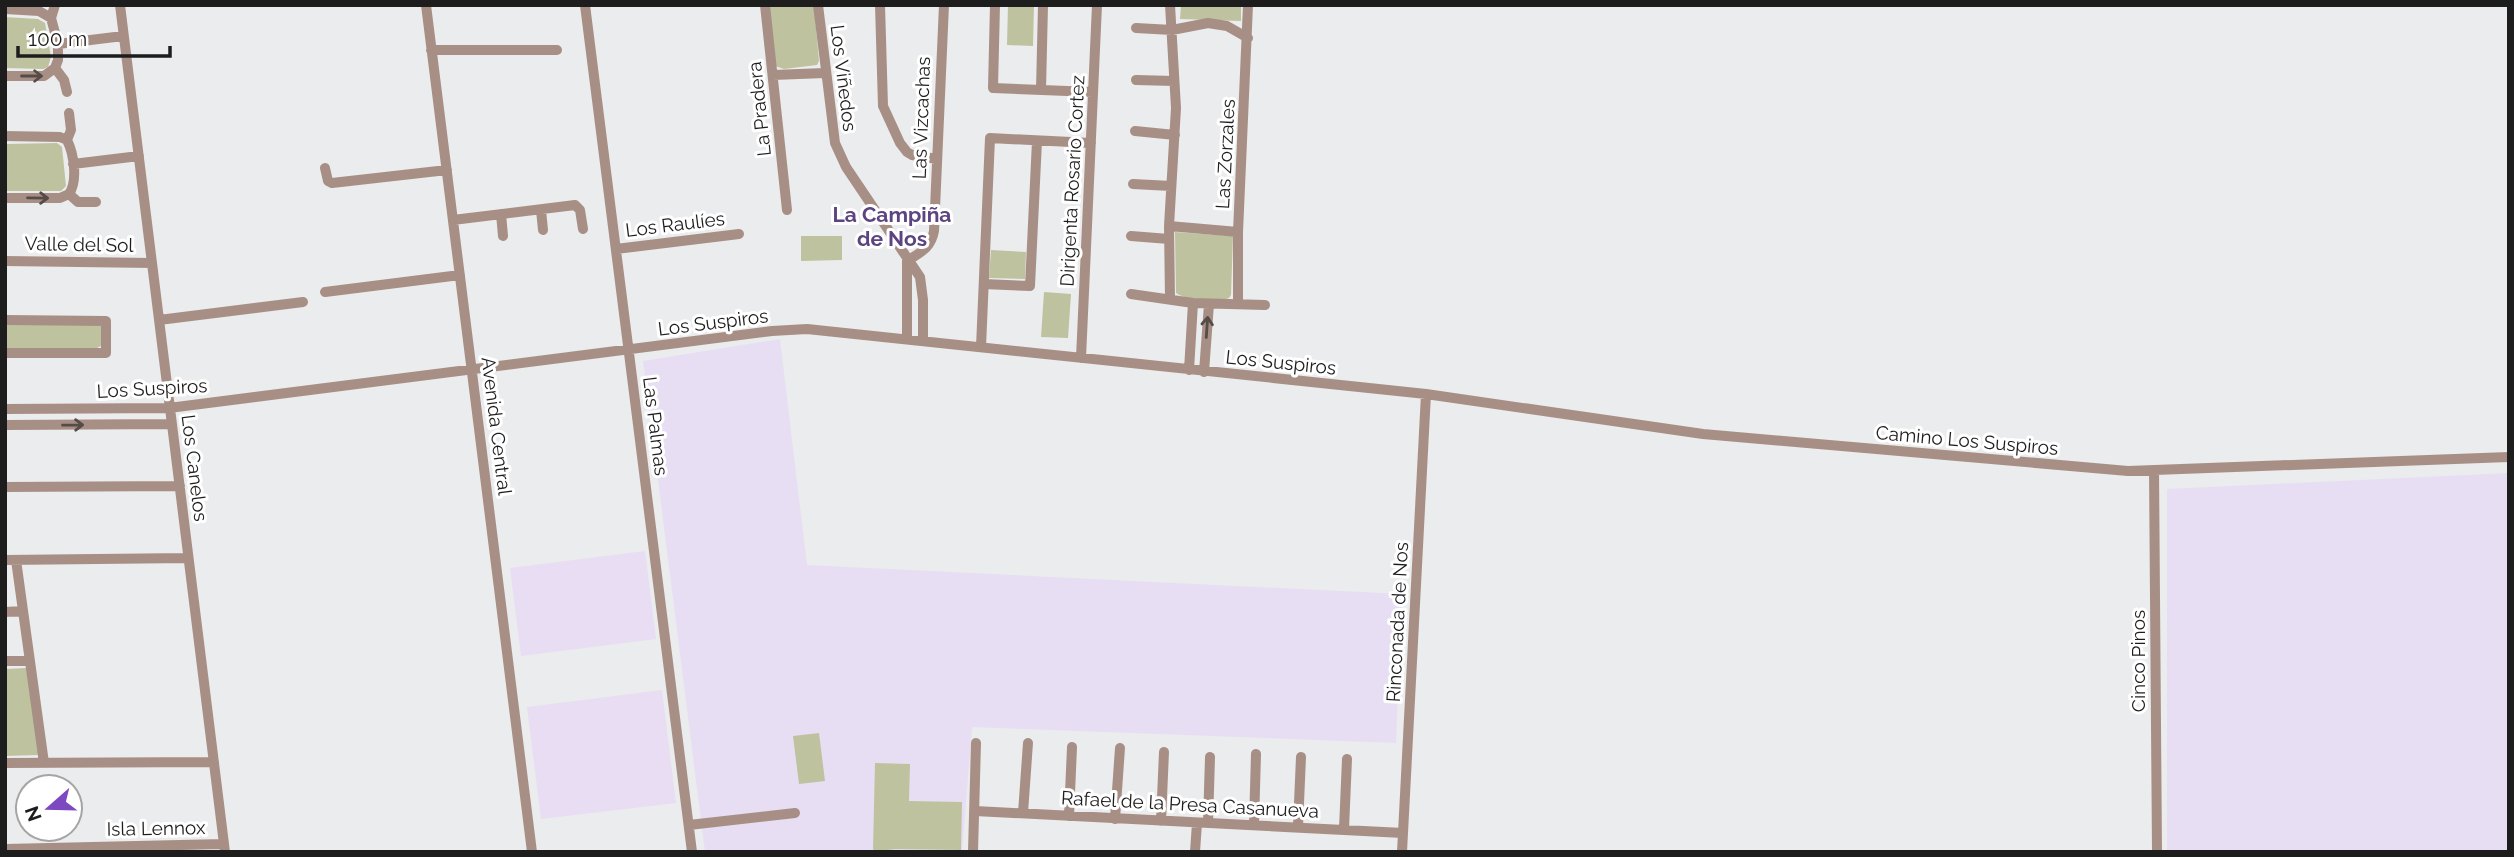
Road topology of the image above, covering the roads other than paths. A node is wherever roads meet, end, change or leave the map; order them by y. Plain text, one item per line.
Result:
1 (55, 5) edge
2 (120, 5) edge
3 (426, 5) edge
4 (585, 5) edge
5 (765, 5) edge
6 (818, 5) edge
7 (880, 5) edge
8 (944, 5) edge
9 (995, 5) edge
10 (1043, 5) edge
11 (1097, 5) edge
12 (1170, 5) edge
13 (1248, 5) edge
14 (5, 9) edge
15 (51, 18) junction
16 (1136, 28) dead end
17 (1172, 30) junction
18 (123, 36) junction
19 (1248, 38) junction
20 (58, 44) junction
21 (431, 50) junction
22 (557, 50) dead end
23 (55, 68) junction
24 (825, 73) junction
25 (773, 75) junction
26 (5, 76) edge
27 (1136, 80) dead end
28 (1174, 81) junction
29 (1041, 90) junction
30 (66, 92) dead end
31 (1093, 92) junction
32 (69, 113) dead end
33 (1135, 131) dead end
34 (1175, 135) junction
35 (5, 136) edge
36 (67, 140) junction
37 (1037, 141) junction
38 (1091, 143) junction
39 (139, 156) junction
40 (937, 159) junction
41 (73, 164) junction
42 (325, 168) dead end
43 (447, 170) junction
44 (1133, 184) dead end
45 (1171, 186) junction
46 (69, 194) junction
47 (5, 198) edge
48 (96, 202) dead end
49 (541, 209) junction
50 (787, 210) dead end
51 (500, 214) junction
52 (453, 219) junction
53 (1170, 226) junction
54 (583, 229) dead end
55 (543, 230) dead end
56 (1238, 232) junction
57 (739, 234) dead end
58 (503, 236) dead end
59 (1130, 236) dead end
60 (1169, 239) junction
61 (616, 249) junction
62 (5, 261) edge
63 (907, 261) junction
64 (152, 263) junction
65 (460, 275) junction
66 (984, 284) junction
67 (325, 292) dead end
68 (1131, 294) dead end
69 (1170, 299) junction
70 (303, 302) dead end
71 (1193, 303) junction
72 (1209, 304) junction
73 (1238, 304) junction
74 (1265, 305) dead end
75 (5, 320) edge
76 (159, 320) junction
77 (907, 338) junction
78 (923, 340) junction
79 (981, 347) junction
80 (629, 350) junction
81 (5, 353) edge
82 (1081, 358) junction
83 (472, 369) junction
84 (1189, 370) junction
85 (1204, 372) junction
86 (1426, 394) junction
87 (169, 408) junction
88 (5, 409) edge
89 (172, 424) junction
90 (5, 425) edge
91 (2509, 457) edge
92 (2154, 470) junction
93 (180, 486) junction
94 (5, 487) edge
95 (188, 558) junction
96 (10, 560) edge
97 (23, 611) junction
98 (5, 612) edge
99 (5, 661) edge
100 (30, 661) junction
101 (976, 743) dead end
102 (1028, 743) dead end
103 (1072, 747) dead end
104 (1120, 748) dead end
105 (1164, 752) dead end
106 (1256, 754) dead end
107 (1210, 757) dead end
108 (1301, 757) dead end
109 (1346, 759) dead end
110 (214, 762) junction
111 (5, 763) edge
112 (44, 763) junction
113 (975, 811) junction
114 (795, 813) dead end
115 (1023, 813) junction
116 (1069, 816) junction
117 (1115, 819) junction
118 (1161, 821) junction
119 (1196, 823) junction
120 (1208, 823) junction
121 (1254, 824) junction
122 (689, 825) junction
123 (1298, 827) junction
124 (1343, 829) junction
125 (1403, 833) junction
126 (225, 848) edge
127 (5, 849) edge
128 (49, 850) edge
129 (532, 852) edge
130 (692, 852) edge
131 (973, 852) edge
132 (1195, 852) edge
133 (1402, 852) edge
134 (2157, 852) edge

1 - 15 street
2 - 18 street, Los Canelos
3 - 21 street, Avenida Central
4 - 61 street, Las Palmas
5 - 25 street, La Pradera
6 - 24 street, Los Viñedos
7 - 40 street
8 - 40 street, Las Vizcachas
9 - 29 street
10 - 29 street
11 - 31 street, Dirigenta Rosario Cortez
12 - 17 street
13 - 19 street, Las Zorzales
14 - 15 street
15 - 20 street
16 - 17 street
17 - 19 street
17 - 28 street
18 - 20 street
18 - 39 street, Los Canelos
19 - 56 street, Las Zorzales
20 - 23 street
21 - 22 street
21 - 43 street, Avenida Central
26 -> 23 street
23 - 30 street
24 - 25 street
24 - 63 street, Los Viñedos
25 - 50 street, La Pradera
27 - 28 street
28 - 34 street
29 - 31 street
31 - 38 street, Dirigenta Rosario Cortez
32 - 36 street
33 - 34 street
34 - 45 street
35 - 36 street
36 - 41 street
37 - 38 street
37 - 66 street
37 - 66 street
38 - 82 street, Dirigenta Rosario Cortez
39 - 41 street
39 - 64 street, Los Canelos
40 - 63 street, Las Vizcachas
41 - 46 street
42 - 43 street
43 - 52 street, Avenida Central
44 - 45 street
45 - 53 street
47 -> 46 street
46 - 48 street
49 - 51 street
49 - 54 street
49 - 55 street
51 - 52 street
51 - 58 street
52 - 65 street, Avenida Central
53 - 56 street
53 - 60 street
56 - 73 street, Las Zorzales
57 - 61 street, Los Raulíes
59 - 60 street
60 - 69 street
61 - 80 street, Las Palmas
62 - 64 street, Valle del Sol
63 - 77 street
63 - 78 street, Los Viñedos
64 - 76 street, Los Canelos
65 - 67 street
65 - 83 street, Avenida Central
66 - 79 street
68 - 69 street
69 - 71 street
70 - 76 street
71 - 72 street
71 - 84 street
72 - 73 street
85 -> 72 street
73 - 74 street
75 - 81 street
76 - 87 street, Los Canelos
77 - 78 street, Los Suspiros
77 - 80 street, Los Suspiros
78 - 79 street, Los Suspiros
79 - 82 street, Los Suspiros
80 - 83 street, Los Suspiros
80 - 122 street, Las Palmas
82 - 84 street, Los Suspiros
83 - 87 street, Los Suspiros
83 - 129 street, Avenida Central
84 - 85 street, Los Suspiros
85 - 86 street, Los Suspiros
86 - 92 street, Camino Los Suspiros
86 - 125 street, Rinconada de Nos
87 - 88 street, Los Suspiros
87 - 89 street, Los Canelos
90 -> 89 street, Los Suspiros
89 - 93 street, Los Canelos
91 - 92 street, Camino Los Suspiros
92 - 134 street, Cinco Pinos
93 - 94 street
93 - 95 street, Los Canelos
95 - 96 street
95 - 110 street, Los Canelos
96 - 97 street
97 - 98 street
97 - 100 street
99 - 100 street
100 - 112 street
101 - 113 street
102 - 115 street
103 - 116 street
104 - 117 street
105 - 118 street
106 - 121 street
107 - 120 street
108 - 123 street
109 - 124 street
110 - 112 street
110 - 126 street, Los Canelos
111 - 112 street
113 - 115 street, Rafael de la Presa Casanueva
113 - 131 street
114 - 122 street
115 - 116 street, Rafael de la Presa Casanueva
116 - 117 street, Rafael de la Presa Casanueva
117 - 118 street, Rafael de la Presa Casanueva
118 - 119 street, Rafael de la Presa Casanueva
119 - 120 street, Rafael de la Presa Casanueva
119 - 132 street
120 - 121 street, Rafael de la Presa Casanueva
121 - 123 street, Rafael de la Presa Casanueva
122 - 130 street, Las Palmas
123 - 124 street, Rafael de la Presa Casanueva
124 - 125 street, Rafael de la Presa Casanueva
125 - 133 street, Rinconada de Nos
126 - 128 street, Isla Lennox
127 - 128 street, Isla Lennox

